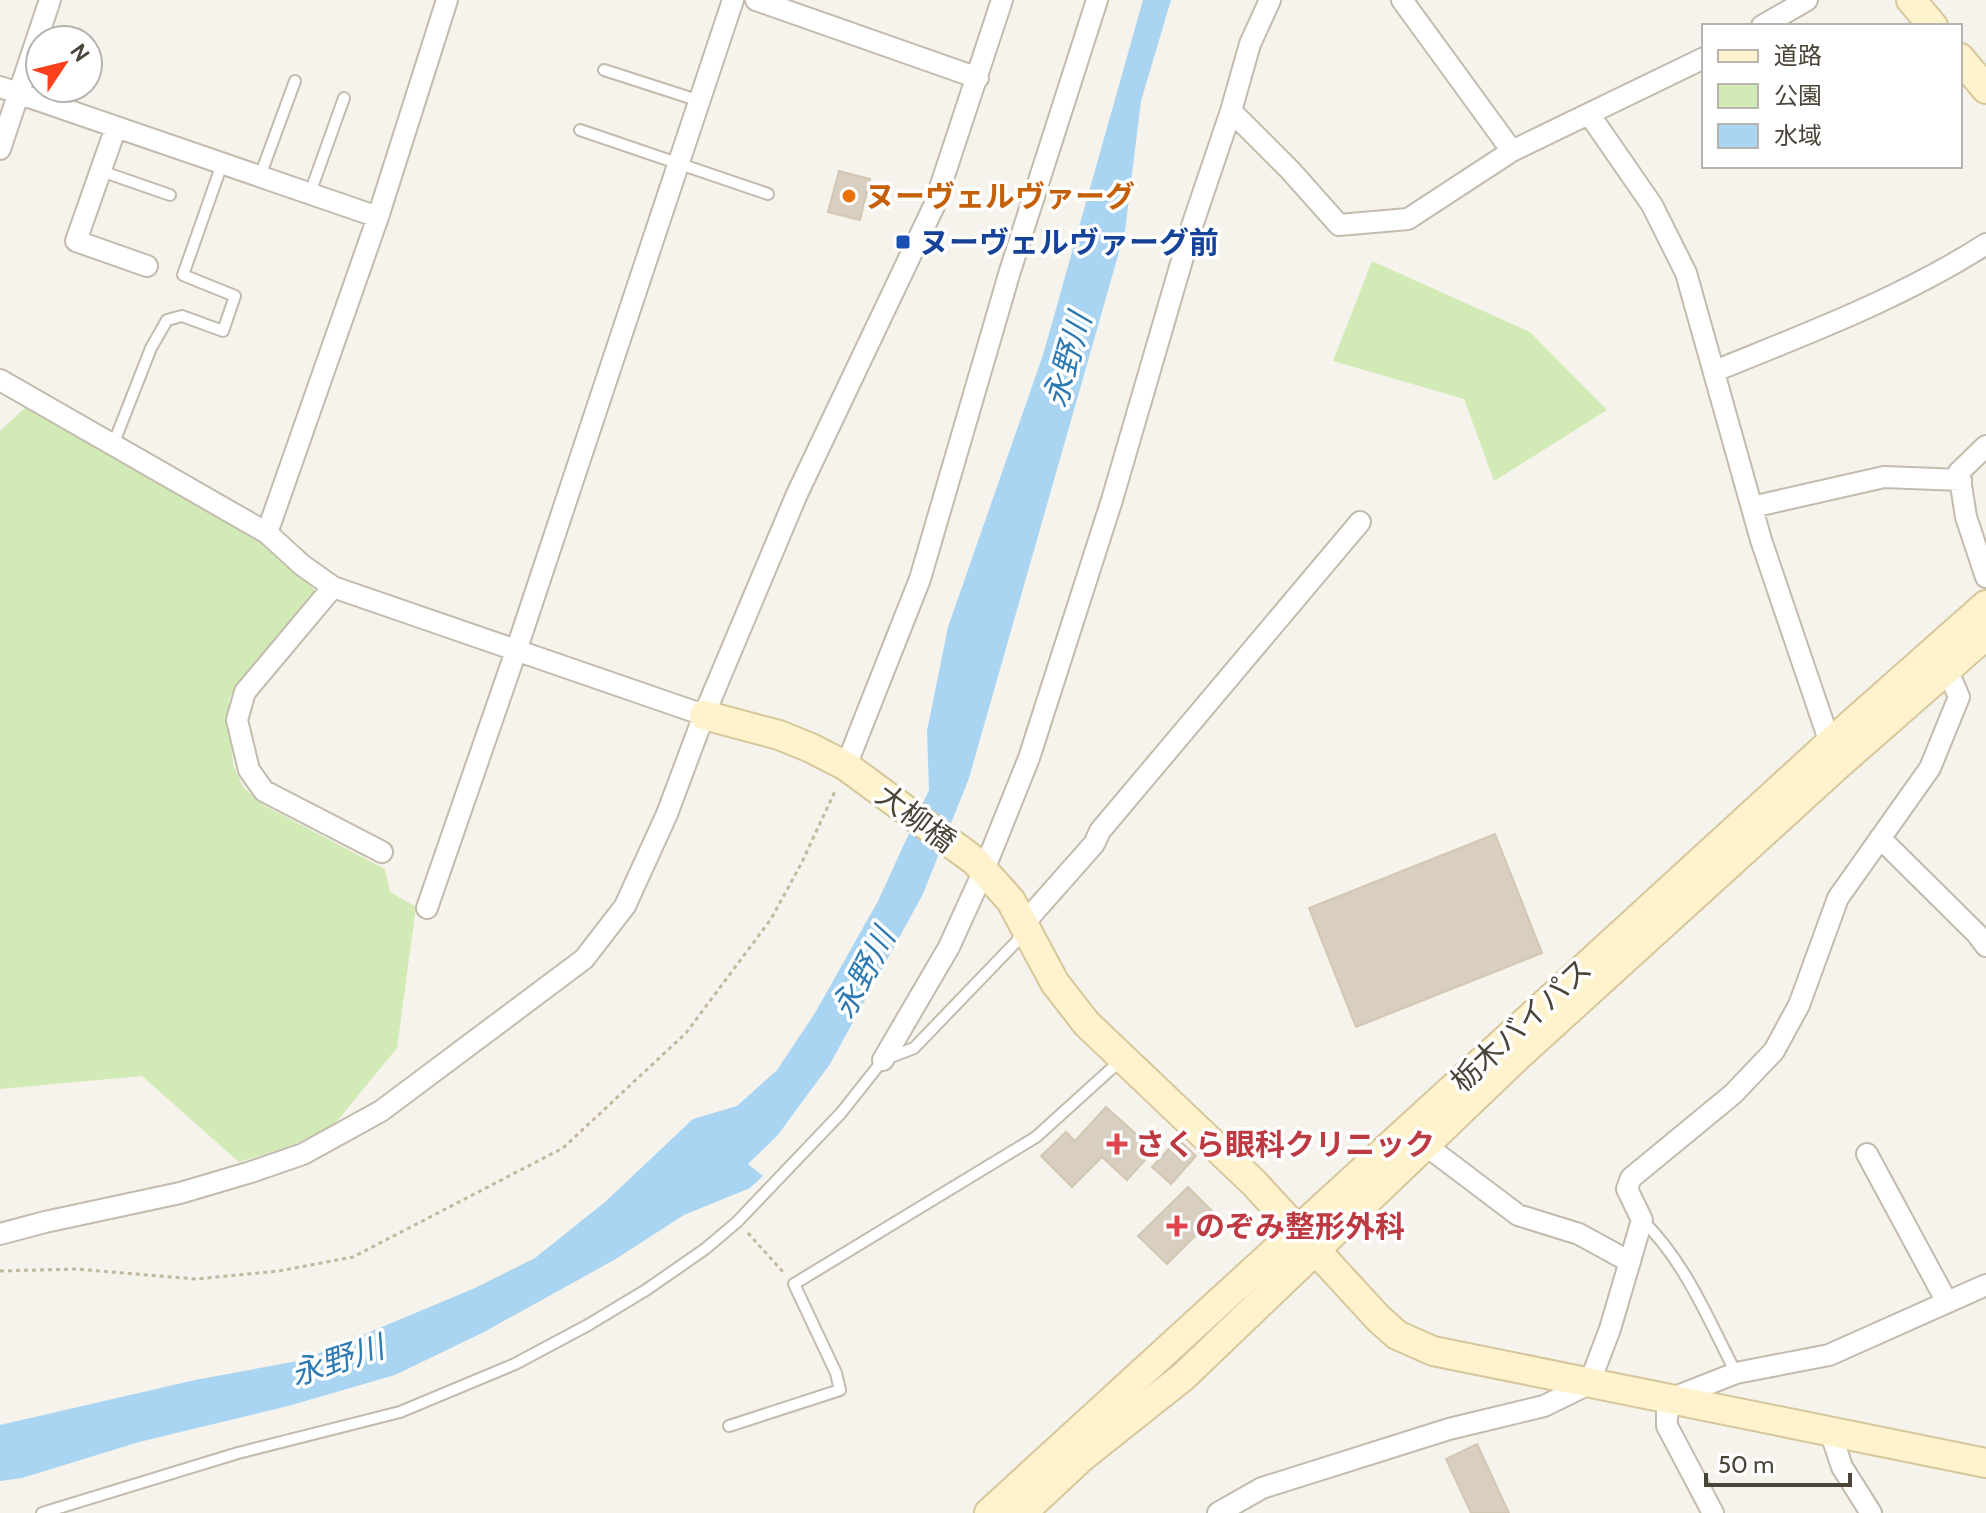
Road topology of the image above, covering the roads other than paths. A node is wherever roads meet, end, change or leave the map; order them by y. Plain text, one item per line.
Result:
1 (50, 0) edge
2 (447, 0) edge
3 (733, 0) edge
4 (756, 0) edge
5 (1002, 0) edge
6 (1097, 0) edge
7 (1270, 0) edge
8 (1402, 0) edge
9 (1807, 0) edge
10 (1911, 0) edge
11 (1765, 24) edge
12 (1931, 24) edge
13 (1702, 59) edge
14 (1962, 60) edge
15 (604, 70) dead end
16 (978, 78) junction
17 (295, 81) dead end
18 (0, 87) edge
19 (1986, 89) edge
20 (20, 94) junction
21 (344, 98) dead end
22 (700, 101) junction
23 (1231, 111) junction
24 (1589, 114) junction
25 (116, 127) junction
26 (580, 130) dead end
27 (0, 149) edge
28 (1512, 151) junction
29 (679, 163) junction
30 (222, 164) junction
31 (101, 171) junction
32 (260, 176) junction
33 (310, 193) junction
34 (768, 194) dead end
35 (170, 195) dead end
36 (378, 217) junction
37 (1986, 244) edge
38 (147, 266) dead end
39 (1715, 371) junction
40 (0, 380) edge
41 (113, 445) junction
42 (1986, 446) edge
43 (1961, 480) junction
44 (1752, 507) junction
45 (1360, 522) dead end
46 (267, 533) junction
47 (1986, 577) edge
48 (333, 587) junction
49 (1986, 605) edge
50 (1986, 635) edge
51 (516, 651) junction
52 (1947, 669) junction
53 (704, 715) junction
54 (1830, 743) junction
55 (852, 770) junction
56 (1880, 838) junction
57 (382, 852) dead end
58 (980, 866) junction
59 (427, 908) dead end
60 (1025, 922) junction
61 (1986, 946) edge
62 (1123, 1059) junction
63 (883, 1060) junction
64 (1424, 1144) junction
65 (1867, 1154) dead end
66 (1642, 1220) junction
67 (0, 1234) edge
68 (1308, 1239) junction
69 (1630, 1262) junction
70 (1986, 1285) edge
71 (1947, 1302) junction
72 (1736, 1373) junction
73 (1589, 1384) junction
74 (1670, 1399) junction
75 (729, 1426) dead end
76 (1830, 1431) junction
77 (1986, 1463) edge
78 (42, 1513) edge
79 (989, 1513) edge
80 (1022, 1513) edge
81 (1218, 1513) edge
82 (1713, 1513) edge
83 (1871, 1513) edge

1 - 20 street
2 - 36 street
3 - 22 street
4 - 16 street
5 - 16 street
6 - 55 street
7 - 23 street
8 - 28 street
9 - 11 street
10 - 12 main road
13 - 24 street
14 - 19 main road
15 - 22 lane
16 - 53 street
17 - 32 lane
18 - 20 street
20 - 25 street
20 - 27 street
21 - 33 lane
22 - 29 street
23 - 28 street
23 - 58 street
24 - 28 street
24 - 39 street
25 - 30 street
25 - 31 street
26 - 29 lane
29 - 34 lane
29 - 51 street
30 - 32 street
30 - 41 lane
31 - 35 lane
31 - 38 street
32 - 33 street
33 - 36 street
36 - 46 street
37 - 39 street
39 - 44 street
40 - 41 street
41 - 46 street
42 - 43 street
43 - 44 street
43 - 47 street
44 - 54 street
45 - 60 street
46 - 48 street
48 - 51 street
48 - 57 street
49 - 54 main road, 栃木バイパス
50 - 52 main road, 栃木バイパス
51 - 53 street
51 - 59 street
52 - 56 street
52 - 64 main road, 栃木バイパス
53 - 55 main road, 大柳橋
53 - 67 street
54 - 68 main road, 栃木バイパス
55 - 58 main road, 大柳橋
56 - 61 street
56 - 66 street
58 - 60 main road, 大柳橋
58 - 63 street
60 - 62 main road, 大柳橋
60 - 63 lane
62 - 68 main road, 大柳橋
62 - 75 lane
63 - 78 lane
64 - 68 main road, 栃木バイパス
64 - 69 street
65 - 71 street
66 - 69 street
66 - 72 lane
68 - 73 main road, 大柳橋
68 - 79 main road, 栃木バイパス
68 - 80 main road, 栃木バイパス
69 - 73 street
70 - 71 street
71 - 72 street
72 - 74 street
73 - 74 main road, 大柳橋
73 - 81 street
74 - 76 main road, 大柳橋
74 - 82 street
76 - 77 main road, 大柳橋
76 - 83 street

